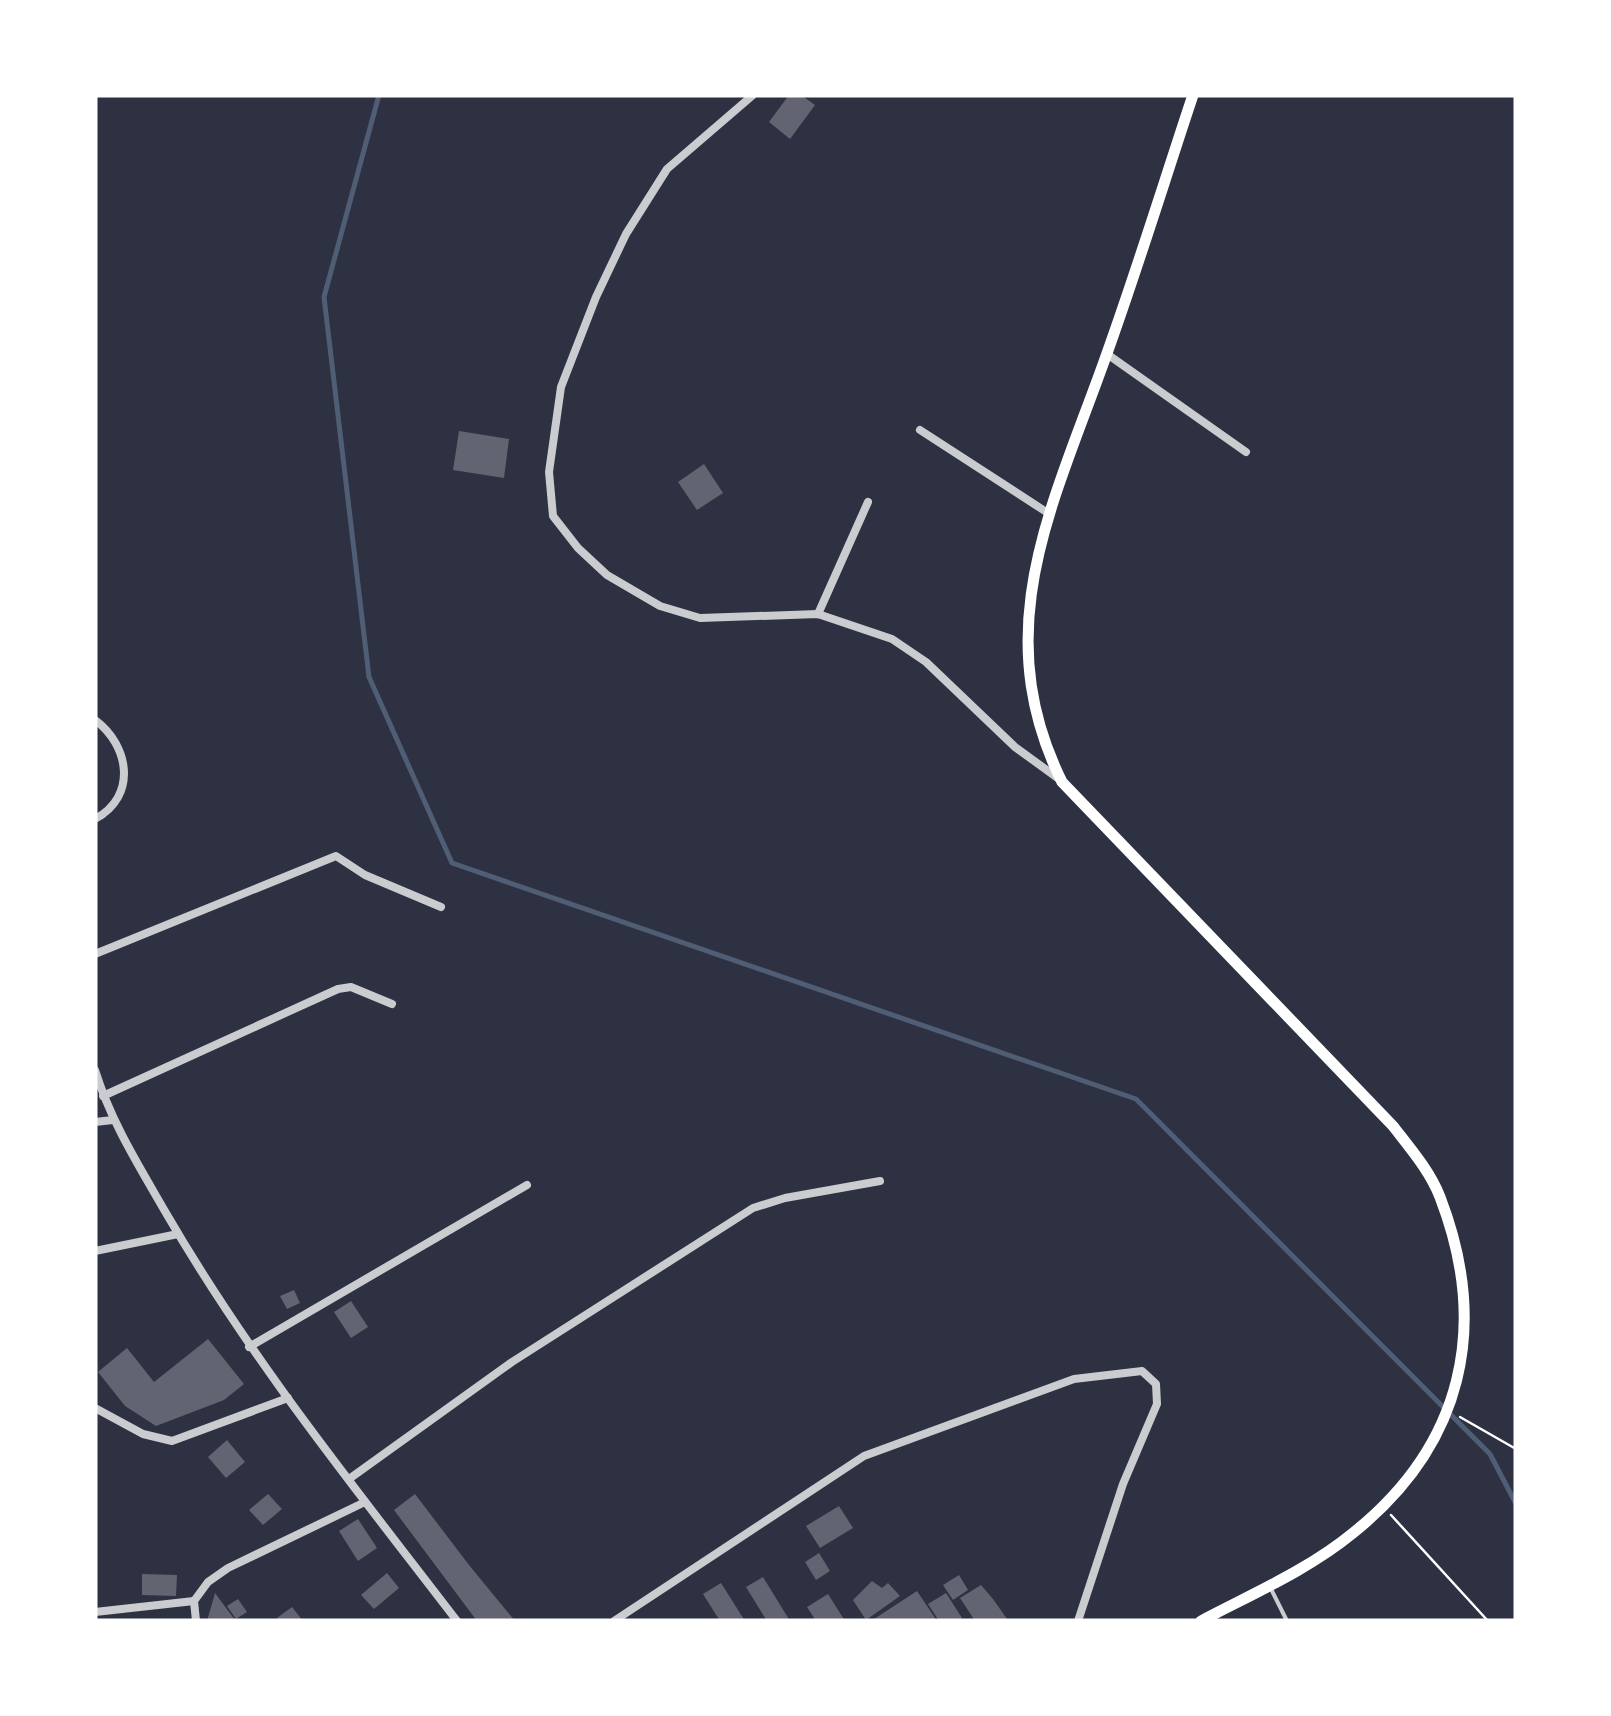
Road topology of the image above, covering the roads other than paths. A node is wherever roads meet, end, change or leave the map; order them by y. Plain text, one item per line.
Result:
1 (753, 95) edge
2 (1194, 95) edge
3 (1107, 354) junction
4 (920, 430) dead end
5 (1246, 452) dead end
6 (868, 502) dead end
7 (1048, 513) junction
8 (818, 614) junction
9 (95, 720) edge
10 (1062, 782) junction
11 (95, 818) edge
12 (441, 908) dead end
13 (95, 954) edge
14 (392, 1004) dead end
15 (95, 1070) edge
16 (103, 1096) junction
17 (113, 1120) junction
18 (95, 1122) edge
19 (880, 1181) dead end
20 (526, 1185) dead end
21 (178, 1234) junction
22 (95, 1252) edge
23 (249, 1347) junction
24 (288, 1398) junction
25 (95, 1408) edge
26 (349, 1479) junction
27 (365, 1502) junction
28 (1268, 1585) junction
29 (194, 1602) junction
30 (95, 1612) edge
31 (196, 1621) edge
32 (457, 1621) edge
33 (614, 1621) edge
34 (1078, 1621) edge
35 (1200, 1621) edge
36 (1287, 1621) edge

1 - 8 street
2 - 3 main road
3 - 5 street
3 - 7 main road
4 - 7 street
6 - 8 street
7 - 10 main road
8 - 10 street
9 - 11 street
10 - 28 main road
12 - 13 street
14 - 16 street
15 - 16 street
16 - 17 street
17 - 18 street
17 - 21 street
19 - 26 street
20 - 23 street
21 - 22 street
21 - 23 street
23 - 24 street
24 - 25 street
24 - 26 street
26 - 27 street
27 - 29 street
27 - 32 street
28 - 35 main road
28 - 36 lane
29 - 30 street
29 - 31 street
33 - 34 street

